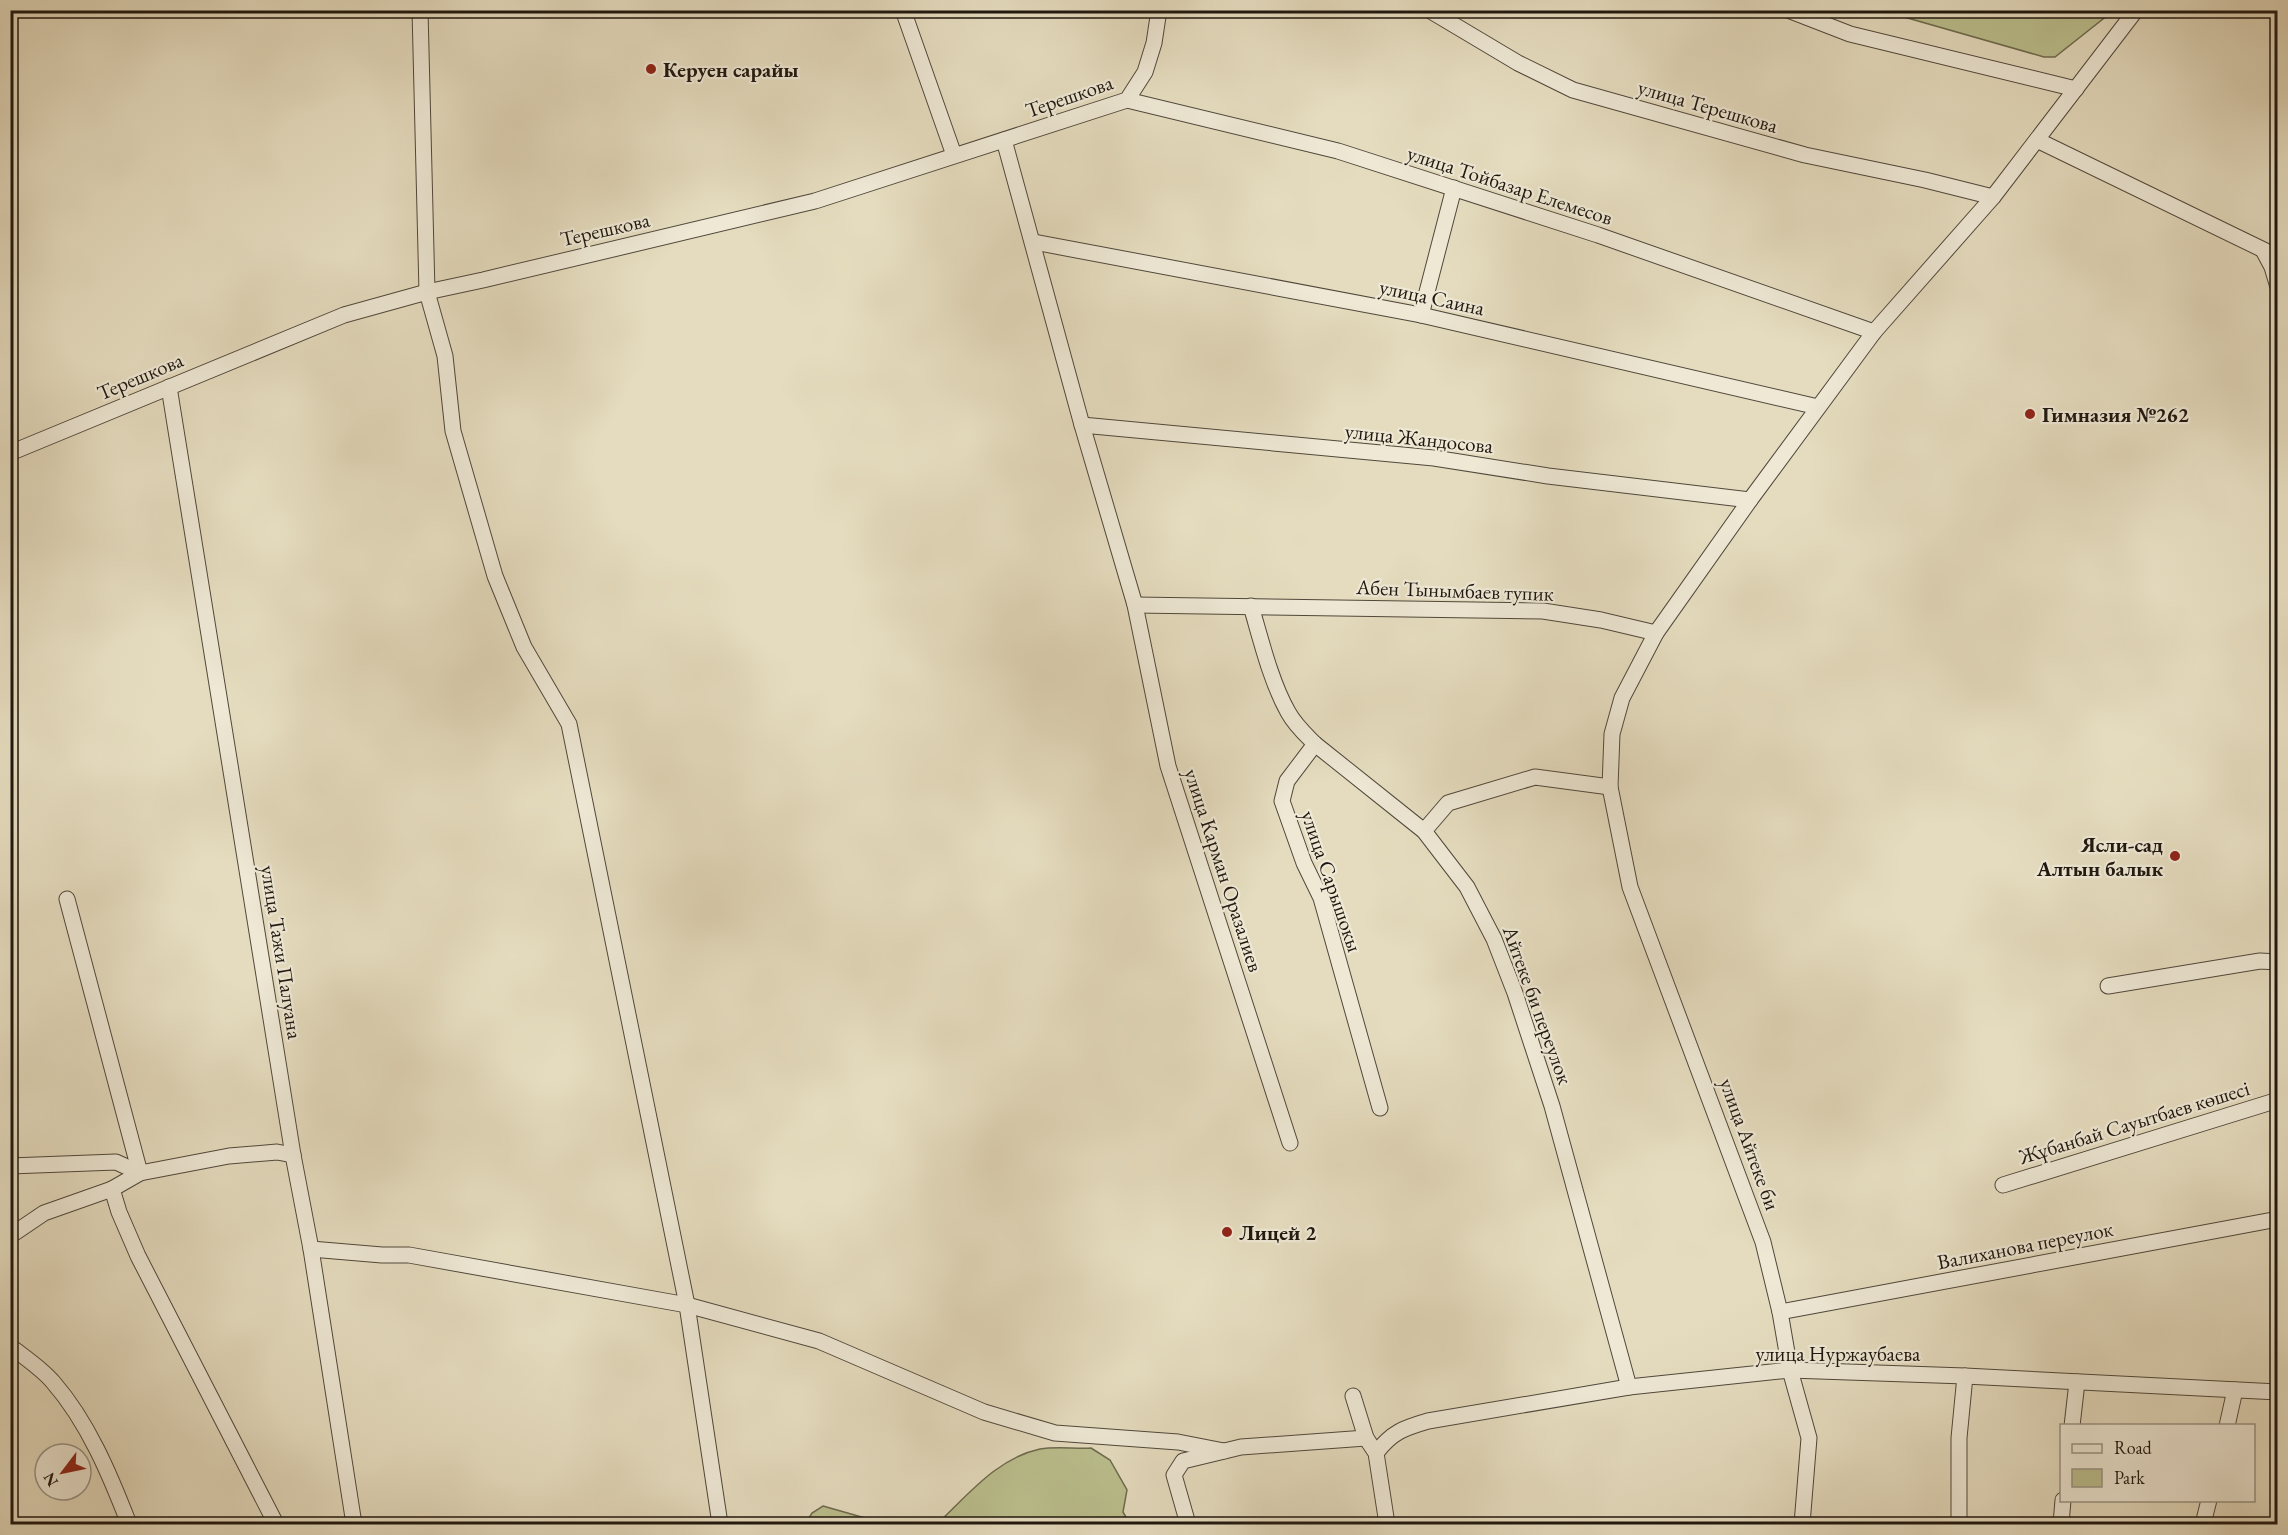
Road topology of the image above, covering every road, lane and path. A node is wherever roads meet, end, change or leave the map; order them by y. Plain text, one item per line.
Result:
1 (420, 10) edge
2 (903, 10) edge
3 (1159, 10) edge
4 (1428, 10) edge
5 (1788, 10) edge
6 (2136, 10) edge
7 (2076, 89) junction
8 (1127, 100) junction
9 (1004, 140) junction
10 (2037, 140) junction
11 (954, 155) junction
12 (1454, 189) junction
13 (1992, 197) junction
14 (1034, 242) junction
15 (2271, 255) edge
16 (2277, 287) edge
17 (427, 292) junction
18 (1421, 315) junction
19 (1874, 332) junction
20 (169, 387) junction
21 (1818, 407) junction
22 (1082, 425) junction
23 (10, 453) edge
24 (1750, 500) junction
25 (1135, 605) junction
26 (1251, 606) junction
27 (1656, 633) junction
28 (1315, 744) junction
29 (1610, 787) junction
30 (1424, 831) junction
31 (67, 899) dead end
32 (2277, 962) edge
33 (2108, 986) dead end
34 (2277, 1100) edge
35 (1380, 1108) dead end
36 (1290, 1143) dead end
37 (293, 1155) junction
38 (10, 1166) edge
39 (140, 1173) junction
40 (2003, 1185) dead end
41 (112, 1189) junction
42 (2277, 1219) edge
43 (10, 1236) edge
44 (311, 1249) junction
45 (687, 1305) junction
46 (1780, 1312) junction
47 (10, 1346) edge
48 (1790, 1370) junction
49 (1965, 1376) junction
50 (2077, 1382) junction
51 (1629, 1387) junction
52 (2235, 1390) junction
53 (2277, 1392) edge
54 (1353, 1396) dead end
55 (2072, 1424) edge
56 (2227, 1424) edge
57 (1366, 1438) junction
58 (1224, 1451) junction
59 (1376, 1453) junction
60 (2063, 1502) edge
61 (2208, 1502) edge
62 (129, 1524) edge
63 (276, 1524) edge
64 (354, 1524) edge
65 (720, 1524) edge
66 (1188, 1524) edge
67 (1387, 1524) edge
68 (1802, 1524) edge
69 (1959, 1524) edge
70 (2061, 1524) edge
71 (2203, 1524) edge

1 - 17 street
2 - 11 street
3 - 8 street, Терешкова
4 - 13 street, улица Терешкова
5 - 7 street
6 - 7 street, улица Айтеке би
7 - 10 street, улица Айтеке би
8 - 9 street, Терешкова
8 - 12 street, улица Тойбазар Елемесов
9 - 11 street, Терешкова
9 - 14 street, улица Карман Оразалиев
10 - 13 street, улица Айтеке би
10 - 15 street
11 - 17 street, Терешкова
12 - 18 street
12 - 19 street, улица Тойбазар Елемесов
13 - 19 street, улица Айтеке би
14 - 18 street, улица Саина
14 - 22 street, улица Карман Оразалиев
15 - 16 street
17 - 20 street, Терешкова
17 - 45 street
18 - 21 street, улица Саина
19 - 21 street, улица Айтеке би
20 - 23 street, Терешкова
20 - 37 street, улица Тажи Палуана
21 - 24 street, улица Айтеке би
22 - 24 street, улица Жандосова
22 - 25 street, улица Карман Оразалиев
24 - 27 street, улица Айтеке би
25 - 26 street, Абен Тынымбаев тупик
25 - 36 street, улица Карман Оразалиев
26 - 27 street, Абен Тынымбаев тупик
26 - 28 street, Айтеке би переулок
27 - 29 street, улица Айтеке би
28 - 30 street, Айтеке би переулок
28 - 35 street, улица Сарышокы
29 - 30 street
29 - 46 street, улица Айтеке би
30 - 51 street, Айтеке би переулок
31 - 39 street
32 - 33 street
34 - 40 street, Жұбанбай Сауытбаев көшесі
37 - 39 street
37 - 44 street, улица Тажи Палуана
38 - 39 street
39 - 41 street
41 - 43 street
41 - 63 street
42 - 46 street, Валиханова переулок
44 - 45 street
44 - 64 street, улица Тажи Палуана
45 - 58 street
45 - 65 street
46 - 48 street, улица Айтеке би
47 - 62 street
48 - 49 street, улица Нуржаубаева
48 - 51 street, улица Нуржаубаева
48 - 68 street, улица Айтеке би
49 - 50 street, улица Нуржаубаева
49 - 69 street
50 - 52 street, улица Нуржаубаева
50 - 55 street
51 - 59 street, улица Нуржаубаева
52 - 53 street, улица Нуржаубаева
52 - 56 street
54 - 57 street
57 - 58 street
57 - 59 street
58 - 66 street
59 - 67 street
60 - 70 street
61 - 71 street

